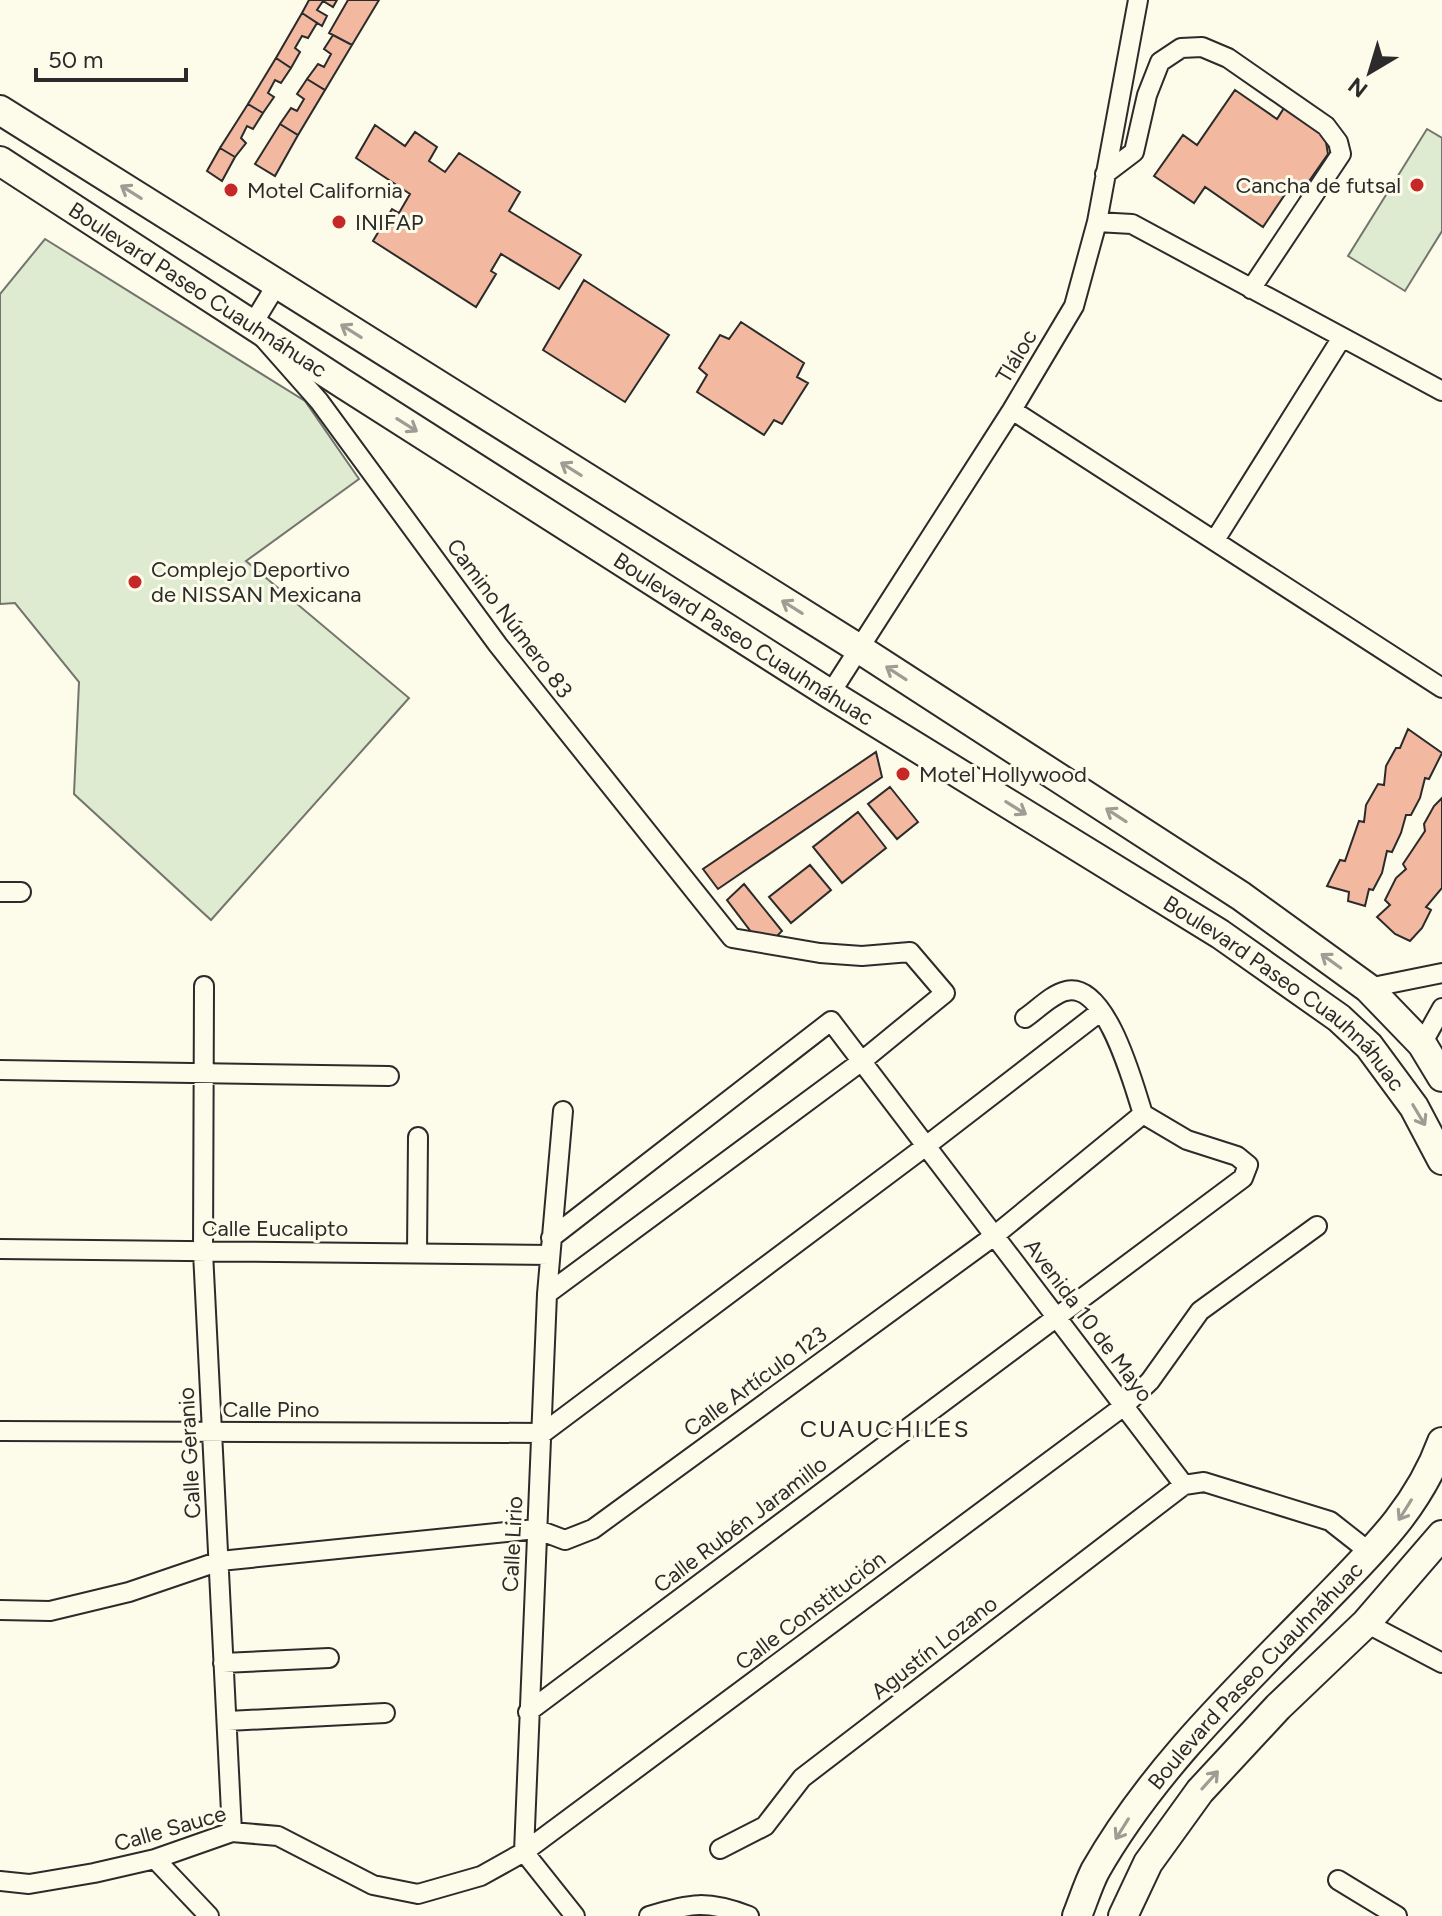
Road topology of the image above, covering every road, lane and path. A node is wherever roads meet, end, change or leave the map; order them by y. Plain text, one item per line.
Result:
1 (1138, 0) edge
2 (0, 110) edge
3 (0, 161) edge
4 (1105, 174) junction
5 (1097, 222) junction
6 (277, 284) junction
7 (1251, 289) junction
8 (252, 325) junction
9 (1341, 339) junction
10 (1442, 391) edge
11 (1012, 410) junction
12 (1215, 540) junction
13 (858, 648) junction
14 (1442, 688) edge
15 (830, 694) junction
16 (0, 892) edge
17 (21, 892) dead end
18 (1442, 973) edge
19 (204, 986) dead end
20 (1368, 988) junction
21 (1442, 1008) edge
22 (1101, 1011) junction
23 (1025, 1018) dead end
24 (1422, 1044) junction
25 (862, 1061) junction
26 (0, 1070) edge
27 (202, 1072) junction
28 (389, 1076) dead end
29 (1442, 1077) edge
30 (563, 1111) dead end
31 (1143, 1114) junction
32 (418, 1137) dead end
33 (926, 1146) junction
34 (1442, 1160) edge
35 (1317, 1226) dead end
36 (994, 1236) junction
37 (550, 1247) junction
38 (0, 1249) edge
39 (203, 1252) junction
40 (417, 1253) junction
41 (547, 1294) junction
42 (1057, 1318) junction
43 (1124, 1406) junction
44 (0, 1431) edge
45 (211, 1433) junction
46 (543, 1433) junction
47 (1442, 1442) edge
48 (1184, 1485) junction
49 (536, 1529) junction
50 (1442, 1535) edge
51 (1372, 1554) junction
52 (220, 1561) junction
53 (0, 1610) edge
54 (1366, 1623) junction
55 (329, 1658) dead end
56 (223, 1663) junction
57 (1442, 1663) edge
58 (528, 1712) junction
59 (385, 1713) dead end
60 (228, 1721) junction
61 (232, 1832) junction
62 (720, 1849) dead end
63 (524, 1852) junction
64 (155, 1859) junction
65 (1338, 1880) dead end
66 (0, 1881) edge
67 (1390, 1914) edge
68 (209, 1916) edge
69 (575, 1916) edge
70 (649, 1916) edge
71 (749, 1916) edge
72 (1077, 1916) edge
73 (1123, 1916) edge

1 - 4 street, Tláloc
6 -> 2 main road, Boulevard Paseo Cuauhnáhuac
3 - 8 main road, Boulevard Paseo Cuauhnáhuac
4 - 5 street, Tláloc
4 - 7 street
5 - 7 street
5 - 11 street, Tláloc
6 - 8 street
13 -> 6 main road, Boulevard Paseo Cuauhnáhuac
7 - 9 street
8 -> 15 main road, Boulevard Paseo Cuauhnáhuac
8 - 25 street, Camino Número 83
9 - 10 street
9 - 12 street
11 - 12 street
11 - 13 street, Tláloc
12 - 14 street
13 - 15 street, Tláloc
20 -> 13 main road, Boulevard Paseo Cuauhnáhuac
15 -> 34 main road, Boulevard Paseo Cuauhnáhuac
16 - 17 street
18 - 20 street
19 - 27 street, Calle Geranio
20 - 24 main road, Boulevard Paseo Cuauhnáhuac
21 - 24 street
22 - 23 street
22 - 31 street
22 - 33 street
24 - 29 main road, Boulevard Paseo Cuauhnáhuac
25 - 33 street, Avenida 10 de Mayo
25 - 37 street, Avenida 10 de Mayo
25 - 41 street
26 - 27 street
27 - 28 street
27 - 39 street, Calle Geranio
30 - 37 street, Calle Lirio
31 - 36 street, Calle Artículo 123
31 - 42 street, Calle Rubén Jaramillo
32 - 40 street
33 - 36 street, Avenida 10 de Mayo
33 - 46 street
35 - 43 street, Calle Constitución
36 - 42 street, Avenida 10 de Mayo
36 - 49 street, Calle Artículo 123
37 - 40 street, Calle Eucalipto
37 - 41 street, Calle Lirio
38 - 39 street, Calle Eucalipto
39 - 40 street, Calle Eucalipto
39 - 45 street, Calle Geranio
41 - 46 street, Calle Lirio
42 - 43 street, Avenida 10 de Mayo
42 - 58 street, Calle Rubén Jaramillo
43 - 48 street, Avenida 10 de Mayo
43 - 63 street, Calle Constitución
44 - 45 street, Calle Pino
45 - 46 street, Calle Pino
45 - 52 street, Calle Geranio
46 - 49 street, Calle Lirio
47 -> 51 main road, Boulevard Paseo Cuauhnáhuac
48 - 51 street
48 - 62 street, Agustín Lozano
49 - 52 street, Calle Artículo 123
49 - 58 street, Calle Lirio
50 - 54 main road, Boulevard Paseo Cuauhnáhuac
51 -> 72 main road, Boulevard Paseo Cuauhnáhuac
52 - 53 street, Calle Artículo 123
52 - 56 street, Calle Geranio
54 - 57 street
73 -> 54 main road, Boulevard Paseo Cuauhnáhuac
55 - 56 street
56 - 60 street, Calle Geranio
58 - 63 street, Calle Lirio
59 - 60 street
60 - 61 street, Calle Geranio
61 - 63 street, Calle Sauce
61 - 64 street, Calle Sauce
63 - 69 street
64 - 66 street, Calle Sauce
64 - 68 street
65 - 67 street
70 - 71 street

